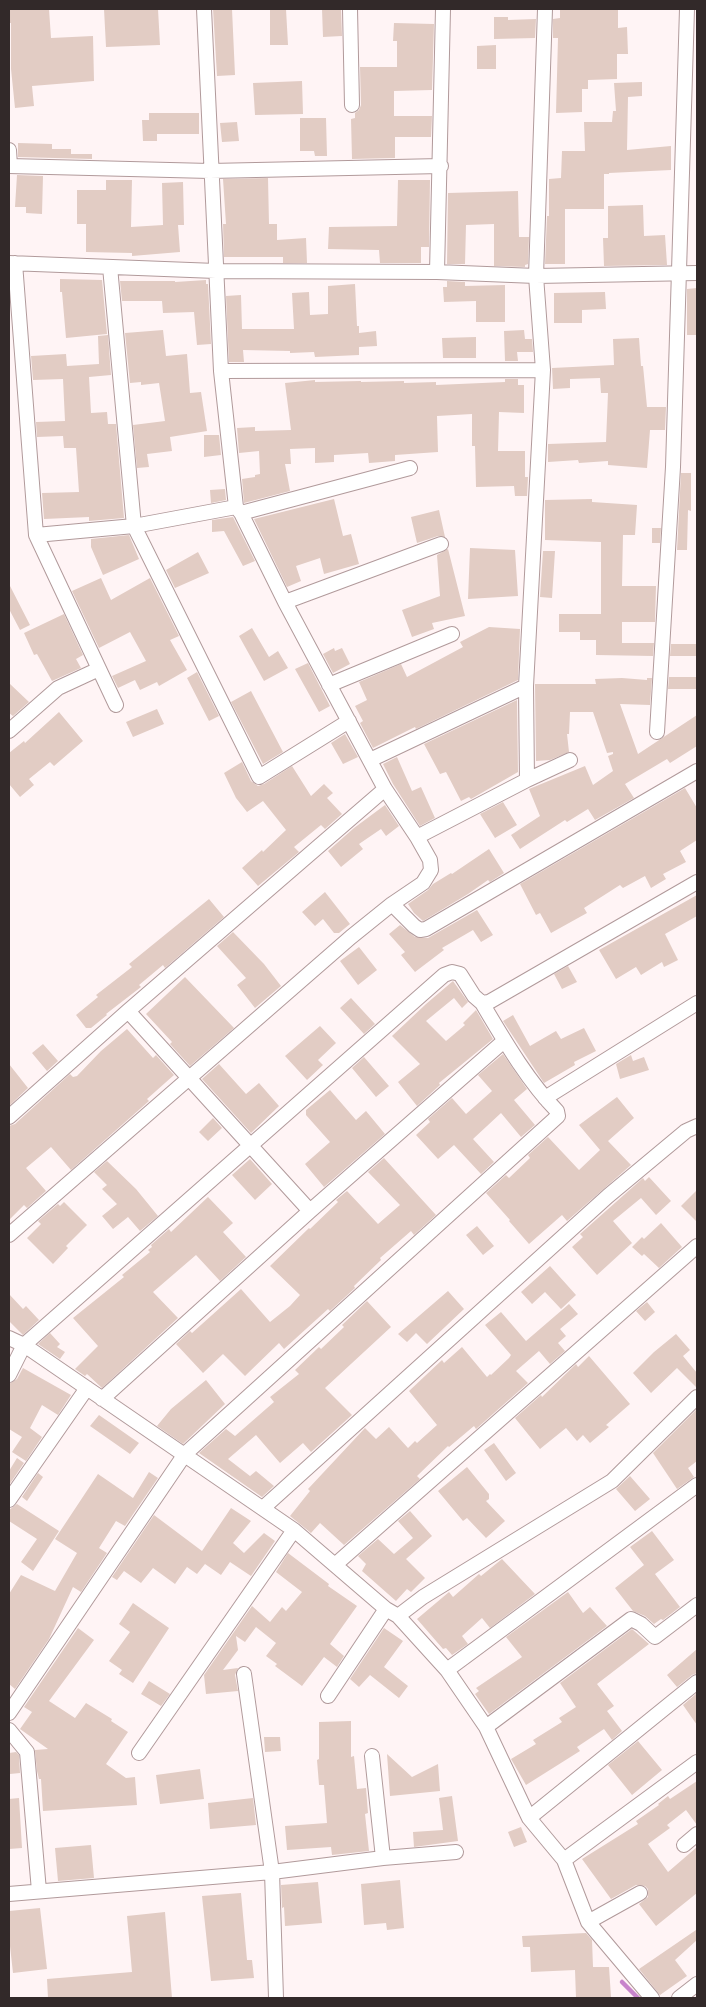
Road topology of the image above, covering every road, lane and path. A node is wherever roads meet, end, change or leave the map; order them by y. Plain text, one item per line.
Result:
1 (204, 9) edge
2 (350, 9) edge
3 (443, 9) edge
4 (545, 9) edge
5 (687, 9) edge
6 (352, 105) dead end
7 (9, 150) edge
8 (9, 166) edge
9 (441, 166) junction
10 (210, 171) junction
11 (12, 263) edge
12 (110, 266) junction
13 (216, 270) junction
14 (437, 272) junction
15 (697, 273) edge
16 (678, 274) junction
17 (536, 276) junction
18 (221, 370) junction
19 (543, 370) junction
20 (410, 468) dead end
21 (239, 510) junction
22 (134, 526) junction
23 (36, 535) junction
24 (441, 544) dead end
25 (285, 602) junction
26 (452, 634) dead end
27 (99, 669) junction
28 (329, 685) junction
29 (526, 686) junction
30 (116, 705) dead end
31 (349, 721) junction
32 (9, 731) edge
33 (657, 732) dead end
34 (370, 760) junction
35 (570, 760) dead end
36 (697, 771) edge
37 (527, 780) junction
38 (385, 789) junction
39 (417, 837) junction
40 (697, 882) edge
41 (392, 904) junction
42 (482, 1003) junction
43 (697, 1003) edge
44 (128, 1011) junction
45 (504, 1041) junction
46 (189, 1078) junction
47 (545, 1098) junction
48 (9, 1117) edge
49 (697, 1126) edge
50 (249, 1145) junction
51 (310, 1211) junction
52 (9, 1235) edge
53 (697, 1246) edge
54 (9, 1338) edge
55 (24, 1345) junction
56 (9, 1376) edge
57 (87, 1388) junction
58 (697, 1397) edge
59 (102, 1399) junction
60 (185, 1454) junction
61 (697, 1485) edge
62 (9, 1500) edge
63 (263, 1508) junction
64 (294, 1530) junction
65 (336, 1564) junction
66 (697, 1605) edge
67 (392, 1613) junction
68 (447, 1670) junction
69 (244, 1674) dead end
70 (697, 1682) edge
71 (328, 1696) dead end
72 (9, 1713) edge
73 (486, 1727) junction
74 (9, 1730) edge
75 (139, 1753) dead end
76 (372, 1756) dead end
77 (697, 1762) edge
78 (529, 1818) junction
79 (697, 1834) edge
80 (684, 1845) dead end
81 (456, 1852) dead end
82 (383, 1858) junction
83 (564, 1860) junction
84 (272, 1872) junction
85 (39, 1892) junction
86 (640, 1893) dead end
87 (9, 1894) edge
88 (588, 1922) junction
89 (697, 1984) edge
90 (276, 1998) edge
91 (652, 1998) edge
92 (679, 1998) edge

1 - 10 street
2 - 6 street
3 - 9 street
4 - 17 street
5 - 16 street
7 - 8 street
8 - 10 street
9 - 10 street
9 - 14 street
10 - 13 street
11 - 12 street
11 - 23 street
12 - 13 street
12 - 22 street
13 - 14 street
13 - 18 street
14 - 17 street
15 - 16 street
16 - 17 street
16 - 33 street
17 - 19 street
18 - 19 street
18 - 21 street
19 - 29 street
20 - 21 street
21 - 22 street
21 - 25 street
22 - 23 street
22 - 31 street
23 - 27 street
24 - 25 street
25 - 28 street
26 - 28 street
27 - 30 street
27 - 32 street
28 - 31 street
29 - 34 street
29 - 37 street
31 - 34 street
34 - 38 street
35 - 37 street
36 - 41 street
37 - 39 street
38 - 39 street
38 - 44 street
39 - 41 street
40 - 42 street
41 - 46 street
42 - 45 street
42 - 50 street
43 - 47 street
44 - 46 street
44 - 48 street
45 - 47 street
45 - 51 street
46 - 50 street
46 - 52 street
47 - 60 street
49 - 63 street
50 - 51 street
50 - 55 street
51 - 59 street
53 - 65 street
54 - 55 street
55 - 56 street
55 - 57 street
57 - 59 street
57 - 62 street
58 - 67 street
59 - 60 street
60 - 63 street
60 - 72 street
61 - 68 street
63 - 64 street
64 - 65 street
64 - 75 street
65 - 67 street
66 - 73 street
67 - 68 street
67 - 71 street
68 - 73 street
69 - 84 street
70 - 78 street
73 - 78 street
74 - 85 street
76 - 82 street
77 - 83 street
78 - 83 street
79 - 80 street
81 - 82 street
82 - 84 street
83 - 88 street
84 - 85 street
84 - 90 street
85 - 87 street
86 - 88 street
88 - 91 street
89 - 92 street

